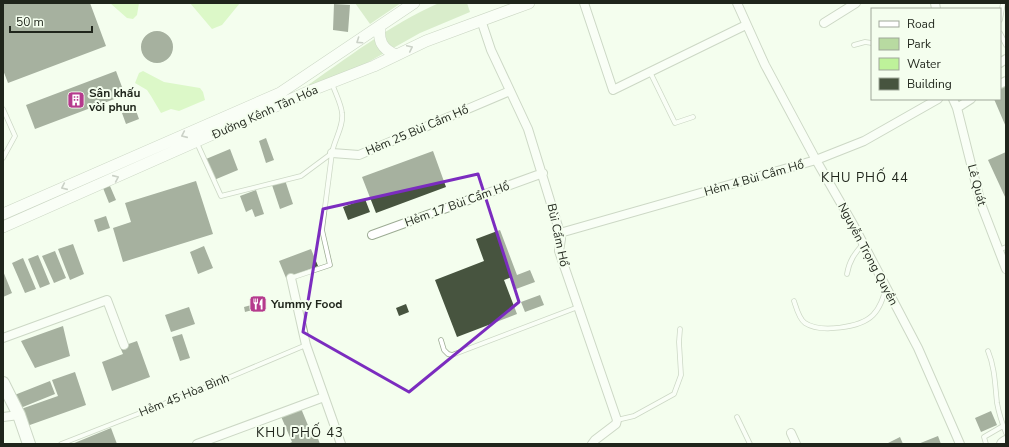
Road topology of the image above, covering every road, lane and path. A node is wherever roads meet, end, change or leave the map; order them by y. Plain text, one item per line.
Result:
1 (414, 3) edge
2 (529, 3) edge
3 (584, 3) edge
4 (737, 3) edge
5 (856, 3) edge
6 (1003, 3) edge
7 (1001, 14) edge
8 (481, 20) junction
9 (824, 23) dead end
10 (746, 25) junction
11 (380, 26) junction
12 (1001, 35) edge
13 (871, 42) edge
14 (854, 45) dead end
15 (1006, 45) edge
16 (396, 55) junction
17 (650, 72) junction
18 (331, 83) junction
19 (510, 91) junction
20 (936, 100) edge
21 (953, 100) edge
22 (970, 100) edge
23 (3, 108) edge
24 (957, 108) junction
25 (693, 116) dead end
26 (197, 142) junction
27 (332, 153) junction
28 (3, 158) edge
29 (816, 160) junction
30 (543, 173) junction
31 (3, 214) edge
32 (3, 227) edge
33 (560, 233) junction
34 (372, 235) dead end
35 (863, 244) junction
36 (1002, 249) edge
37 (1006, 269) edge
38 (847, 274) dead end
39 (291, 278) joint
40 (886, 288) junction
41 (794, 300) dead end
42 (578, 307) junction
43 (680, 329) dead end
44 (3, 338) edge
45 (441, 340) dead end
46 (124, 345) dead end
47 (306, 345) junction
48 (988, 351) dead end
49 (3, 383) edge
50 (324, 397) junction
51 (19, 415) junction
52 (3, 417) edge
53 (737, 417) dead end
54 (617, 420) junction
55 (1003, 426) junction
56 (791, 433) dead end
57 (1006, 433) edge
58 (1006, 442) edge
59 (29, 444) edge
60 (61, 444) edge
61 (197, 444) edge
62 (341, 444) edge
63 (592, 444) edge
64 (750, 444) edge
65 (796, 444) edge
66 (960, 444) edge
67 (986, 444) edge
68 (1003, 444) edge

1 - 11 street, Đường Kênh Tân Hóa
2 - 8 street, Đường Kênh Tân Hóa
3 - 17 street
4 - 10 street, Nguyễn Trọng Quyền
5 - 9 street
6 - 7 lane
16 -> 8 street, Đường Kênh Tân Hóa
8 - 19 street, Bùi Cẩm Hổ
10 - 17 street
10 - 29 street, Nguyễn Trọng Quyền
11 - 16 street
11 -> 31 street, Đường Kênh Tân Hóa
12 - 15 lane
13 - 14 lane
16 - 18 street, Đường Kênh Tân Hóa
17 - 25 lane
18 - 26 street, Đường Kênh Tân Hóa
18 - 27 lane
19 - 27 street, Hẻm 25 Bùi Cầm Hổ
19 - 30 street, Bùi Cẩm Hổ
20 - 29 street, Hẻm 4 Bùi Cầm Hổ
21 - 24 street, Lê Quát
22 - 24 street
23 - 28 lane
24 - 36 street, Lê Quát
26 - 27 lane
32 -> 26 street, Đường Kênh Tân Hóa
27 - 39 lane
29 - 33 street, Hẻm 4 Bùi Cầm Hổ
29 - 35 street, Nguyễn Trọng Quyền
30 - 33 street, Bùi Cẩm Hổ
30 - 34 street, Hẻm 17 Bùi Cẩm Hổ
33 - 42 street, Bùi Cẩm Hổ
35 - 38 lane
35 - 40 street, Nguyễn Trọng Quyền
36 - 37 street, Lê Quát
39 - 47 street
40 - 41 lane
40 - 66 street, Nguyễn Trọng Quyền
42 - 45 lane
42 - 54 street, Bùi Cẩm Hổ
43 - 54 lane
44 - 46 street
47 - 50 street
47 - 60 lane, Hẻm 45 Hòa Bình
48 - 55 lane
49 - 51 main road
50 - 61 street
50 - 62 street
51 - 52 street
51 - 59 main road
53 - 64 lane
54 - 63 street
55 - 57 lane
55 - 67 lane
56 - 65 street
58 - 68 main road

